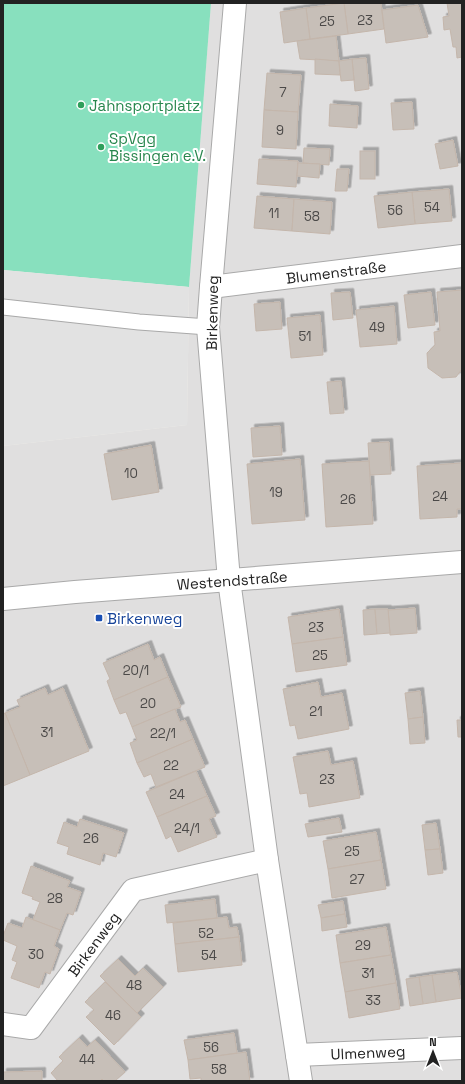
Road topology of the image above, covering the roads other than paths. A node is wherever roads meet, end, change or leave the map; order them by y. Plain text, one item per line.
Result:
1 (235, 3) edge
2 (462, 256) edge
3 (211, 287) junction
4 (3, 307) edge
5 (208, 327) junction
6 (462, 562) edge
7 (228, 580) junction
8 (3, 599) edge
9 (267, 860) junction
10 (3, 1024) edge
11 (462, 1048) edge
12 (297, 1055) junction
13 (301, 1081) edge

1 - 3 street, Birkenweg
2 - 3 street, Blumenstraße
3 - 5 street, Birkenweg
4 - 5 lane
5 - 7 street, Birkenweg
6 - 7 street, Westendstraße
7 - 8 street, Westendstraße
7 - 9 street, Birkenweg
9 - 10 street, Birkenweg
9 - 12 street, Birkenweg
11 - 12 street, Ulmenweg
12 - 13 street, Birkenweg

